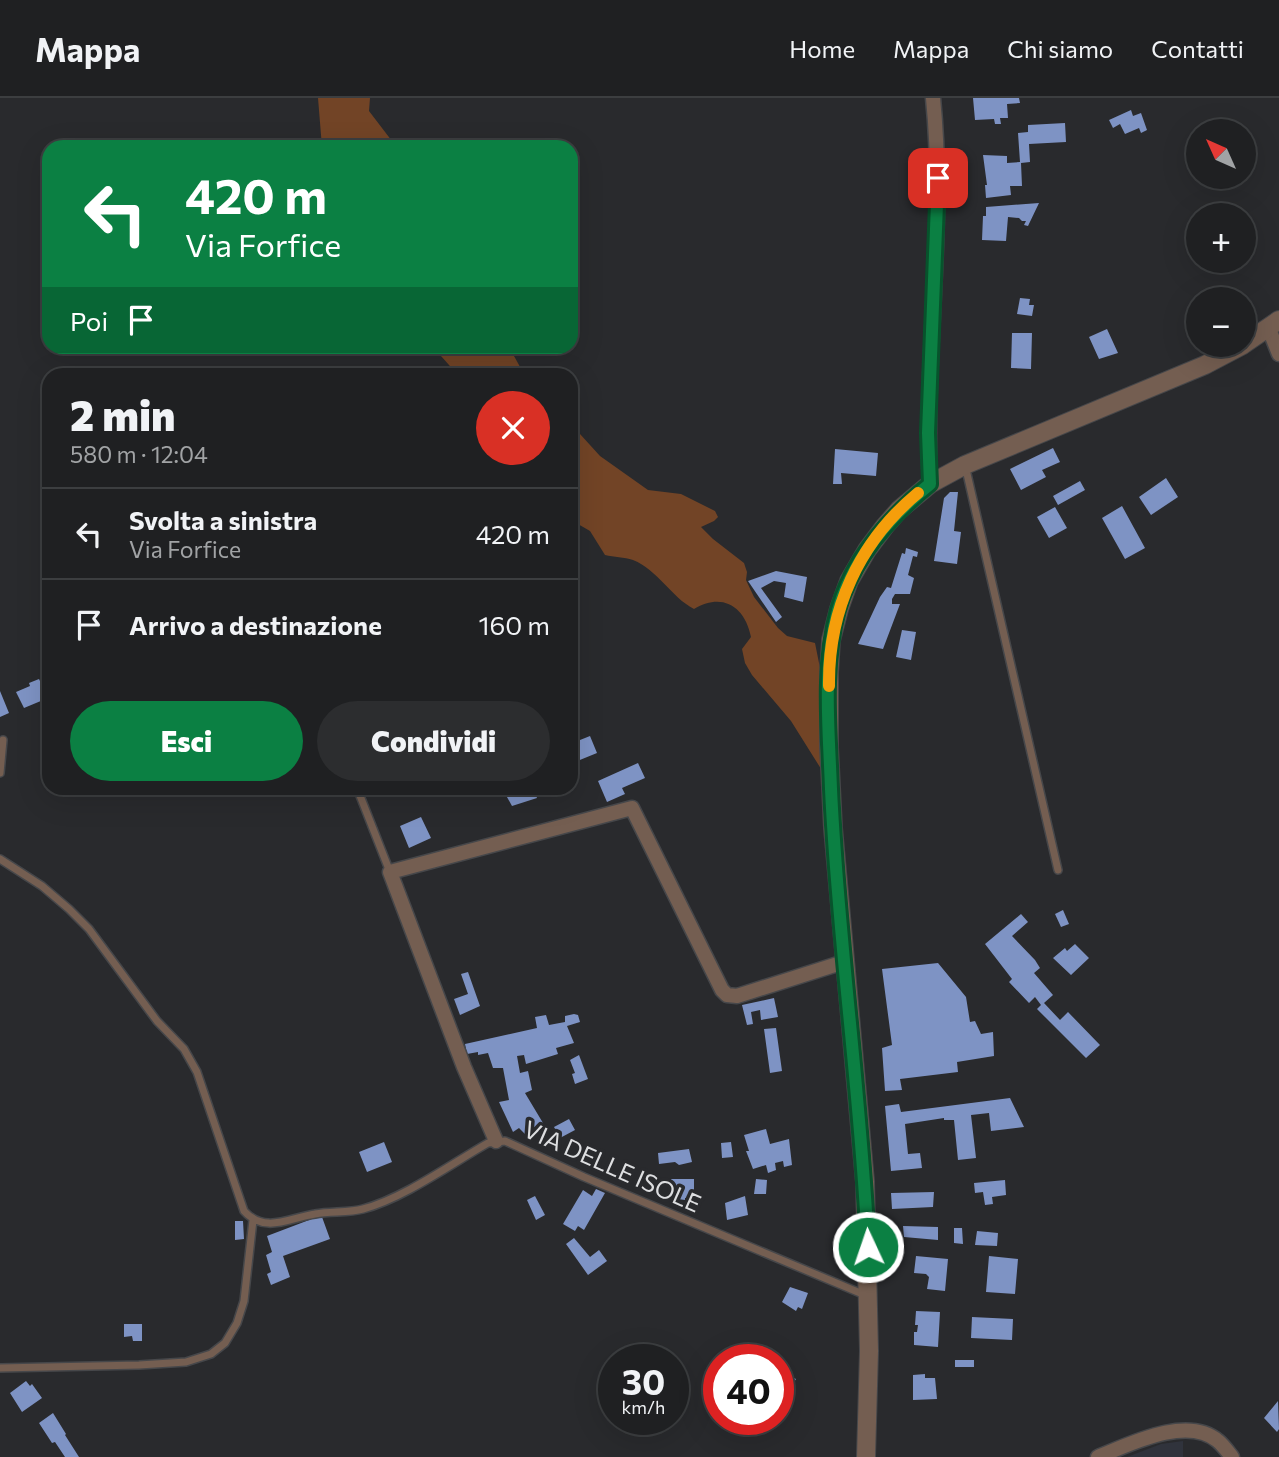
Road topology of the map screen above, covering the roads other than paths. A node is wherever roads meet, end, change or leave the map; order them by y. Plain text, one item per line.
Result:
1 (933, 98) edge
2 (1274, 325) edge
3 (1256, 336) edge
4 (1279, 354) edge
5 (1220, 357) edge
6 (965, 465) junction
7 (930, 484) junction
8 (3, 740) dead end
9 (0, 773) edge
10 (360, 795) edge
11 (0, 859) edge
12 (1058, 870) dead end
13 (390, 872) junction
14 (845, 962) junction
15 (496, 1141) junction
16 (253, 1220) junction
17 (869, 1296) junction
18 (0, 1368) edge
19 (866, 1457) edge
20 (1098, 1457) edge
21 (1232, 1457) edge

1 - 7 street
2 - 3 street
2 - 4 street
5 - 6 street
6 - 7 street
6 - 12 lane
7 - 14 street
8 - 9 lane
10 - 13 lane
11 - 16 lane
13 - 14 street
13 - 15 street
14 - 17 street
15 - 16 lane, VIA DELLE ISOLE
15 - 17 lane, VIA DELLE ISOLE
16 - 18 lane
17 - 19 street
20 - 21 street

